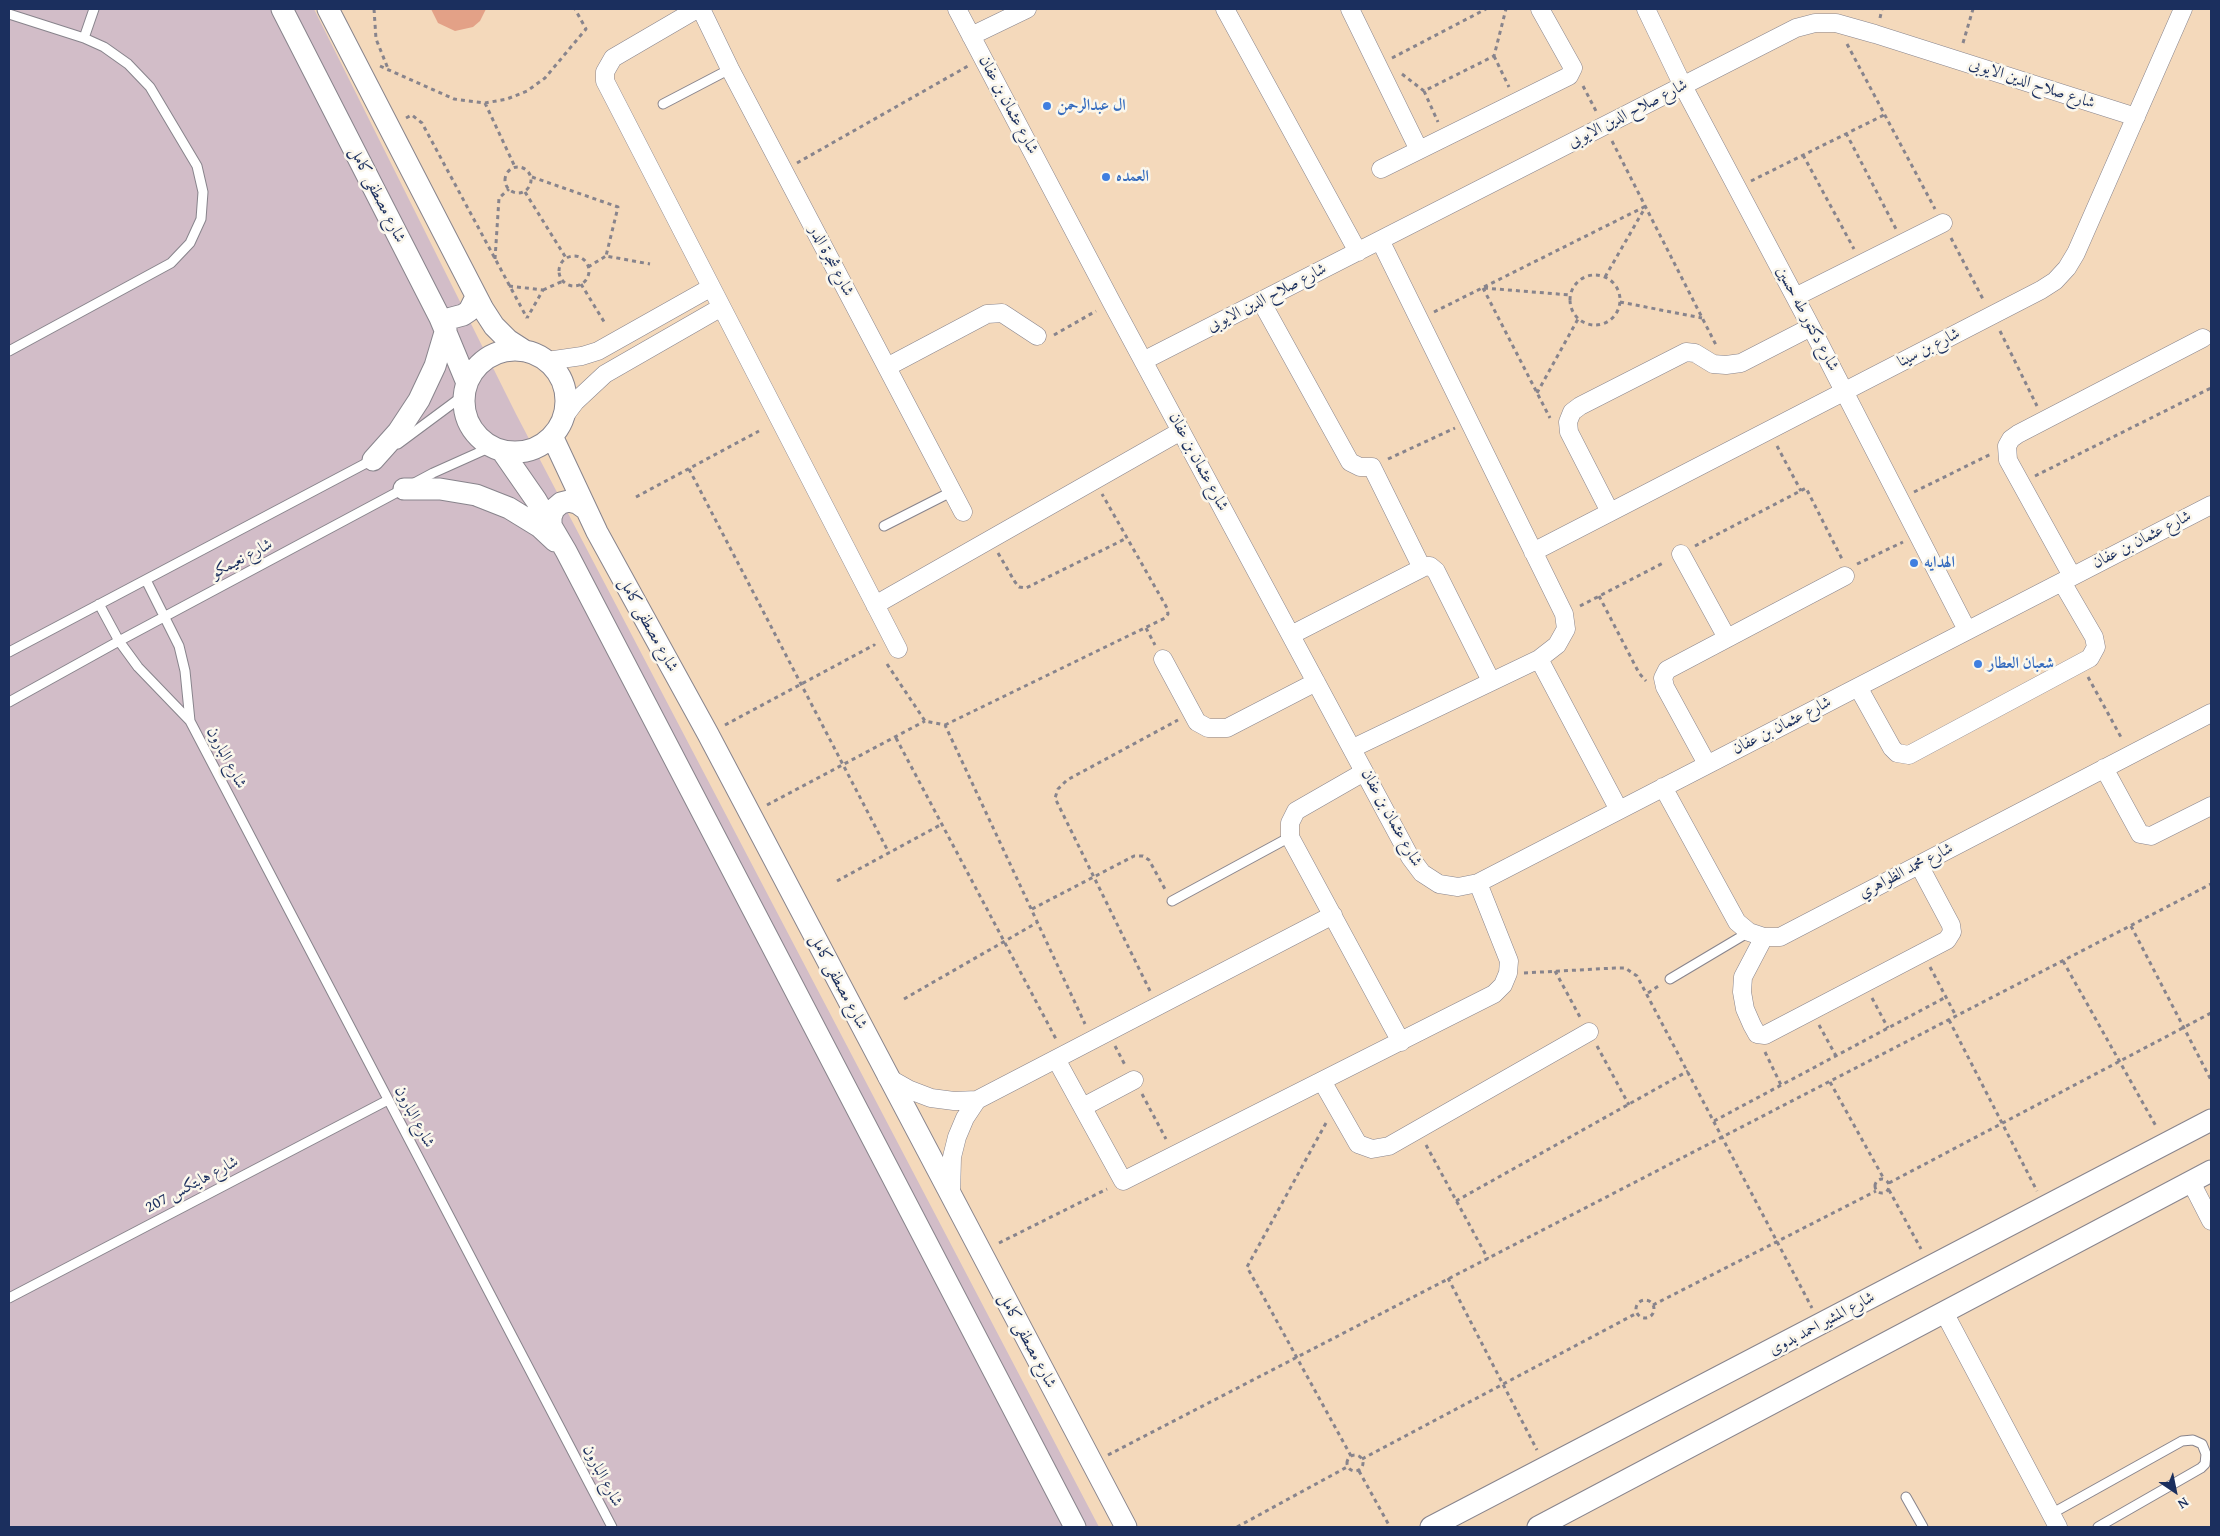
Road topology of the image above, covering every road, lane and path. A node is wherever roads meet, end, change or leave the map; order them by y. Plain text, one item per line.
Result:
1 (94, 9) edge
2 (282, 9) edge
3 (328, 9) edge
4 (374, 9) edge
5 (575, 9) edge
6 (697, 9) edge
7 (701, 9) edge
8 (957, 9) edge
9 (1027, 9) edge
10 (1225, 9) edge
11 (1350, 9) edge
12 (1486, 9) edge
13 (1506, 9) edge
14 (1540, 9) edge
15 (1646, 9) edge
16 (1973, 9) edge
17 (2183, 9) edge
18 (9, 14) edge
19 (971, 36) junction
20 (84, 38) junction
21 (350, 52) junction
22 (1494, 56) junction
23 (983, 58) junction
24 (1958, 61) junction
25 (1382, 64) junction
26 (1573, 68) junction
27 (730, 69) junction
28 (389, 71) junction
29 (1683, 86) junction
30 (1424, 90) junction
31 (1517, 102) junction
32 (485, 103) junction
33 (663, 104) dead end
34 (1884, 114) dead end
35 (2136, 117) junction
36 (1604, 126) junction
37 (389, 127) junction
38 (1846, 133) junction
39 (1446, 137) junction
40 (1419, 150) junction
41 (1803, 155) junction
42 (515, 167) junction
43 (1381, 168) dead end
44 (784, 170) junction
45 (532, 177) junction
46 (1737, 188) junction
47 (509, 189) junction
48 (525, 192) junction
49 (1646, 206) junction
50 (1943, 223) dead end
51 (1380, 240) junction
52 (1903, 243) junction
53 (1358, 252) junction
54 (606, 256) junction
55 (566, 258) junction
56 (495, 259) junction
57 (650, 264) dead end
58 (1862, 264) junction
59 (588, 267) junction
60 (1605, 277) junction
61 (563, 281) junction
62 (581, 284) junction
63 (509, 286) junction
64 (710, 288) junction
65 (1483, 288) junction
66 (543, 290) junction
67 (1570, 295) junction
68 (476, 297) junction
69 (1795, 297) junction
70 (1261, 301) junction
71 (1620, 302) junction
72 (1112, 303) junction
73 (720, 308) junction
74 (1702, 318) junction
75 (1578, 319) junction
76 (1419, 320) junction
77 (443, 323) junction
78 (606, 325) dead end
79 (1811, 327) junction
80 (1037, 336) joint
81 (2202, 338) dead end
82 (9, 351) edge
83 (525, 351) junction
84 (547, 361) junction
85 (1143, 361) junction
86 (1726, 365) junction
87 (888, 367) junction
88 (2211, 388) edge
89 (466, 389) junction
90 (1844, 391) junction
91 (1537, 394) junction
92 (563, 418) junction
93 (1469, 421) junction
94 (759, 430) dead end
95 (1181, 431) junction
96 (1768, 431) junction
97 (1569, 432) junction
98 (552, 436) junction
99 (2007, 446) junction
100 (497, 449) junction
101 (373, 460) junction
102 (1372, 467) junction
103 (689, 469) junction
104 (1094, 481) junction
105 (2021, 484) junction
106 (404, 489) junction
107 (953, 491) junction
108 (1801, 491) junction
109 (636, 497) dead end
110 (1900, 499) junction
111 (2211, 504) edge
112 (584, 508) junction
113 (963, 512) dead end
114 (1610, 512) junction
115 (551, 525) junction
116 (884, 526) dead end
117 (1918, 534) junction
118 (1127, 538) junction
119 (990, 540) junction
120 (566, 551) junction
121 (1533, 552) junction
122 (1681, 554) junction
123 (1422, 568) junction
124 (1849, 570) junction
125 (2067, 579) junction
126 (146, 580) junction
127 (1600, 596) junction
128 (99, 604) junction
129 (875, 605) junction
130 (1564, 614) junction
131 (165, 618) junction
132 (1967, 630) junction
133 (1291, 635) junction
134 (1727, 638) junction
135 (119, 641) junction
136 (898, 649) dead end
137 (9, 652) edge
138 (879, 652) dead end
139 (1163, 659) dead end
140 (1538, 659) junction
141 (884, 660) dead end
142 (2080, 663) junction
143 (1491, 681) junction
144 (1316, 682) junction
145 (800, 683) junction
146 (1665, 687) junction
147 (1858, 687) junction
148 (9, 702) edge
149 (1192, 713) junction
150 (2211, 713) edge
151 (190, 721) junction
152 (925, 721) junction
153 (945, 725) junction
154 (708, 734) junction
155 (896, 738) junction
156 (1353, 748) junction
157 (2130, 755) junction
158 (1707, 764) junction
159 (843, 765) junction
160 (2104, 768) junction
161 (1364, 772) junction
162 (1663, 787) junction
163 (2211, 806) edge
164 (1619, 810) junction
165 (750, 813) junction
166 (942, 824) junction
167 (1290, 837) junction
168 (889, 853) junction
169 (1918, 865) junction
170 (1094, 876) junction
171 (837, 881) dead end
172 (1478, 883) junction
173 (2211, 884) edge
174 (1172, 900) joint
175 (1032, 909) junction
176 (1333, 915) junction
177 (1038, 922) junction
178 (2131, 926) junction
179 (1756, 934) junction
180 (1004, 942) junction
181 (1923, 953) junction
182 (2063, 961) junction
183 (1508, 973) junction
184 (1670, 979) dead end
185 (1864, 984) junction
186 (1946, 997) junction
187 (904, 999) dead end
188 (1158, 1006) junction
189 (1812, 1011) junction
190 (2211, 1013) edge
191 (1956, 1016) junction
192 (1948, 1020) junction
193 (2184, 1027) junction
194 (1888, 1028) junction
195 (1589, 1032) dead end
196 (1757, 1034) junction
197 (1092, 1040) junction
198 (1401, 1042) junction
199 (1836, 1056) junction
200 (1060, 1057) junction
201 (2120, 1061) junction
202 (1688, 1071) junction
203 (887, 1076) junction
204 (1134, 1080) dead end
205 (2211, 1080) edge
206 (1322, 1081) junction
207 (1830, 1082) junction
208 (1781, 1085) junction
209 (388, 1100) junction
210 (977, 1100) junction
211 (1336, 1106) junction
212 (1083, 1107) junction
213 (1714, 1120) junction
214 (2211, 1120) edge
215 (2002, 1124) junction
216 (1418, 1130) junction
217 (1722, 1138) junction
218 (2166, 1143) junction
219 (2211, 1171) edge
220 (1884, 1179) junction
221 (1123, 1181) junction
222 (2191, 1182) junction
223 (1889, 1183) junction
224 (1889, 1190) junction
225 (1876, 1191) junction
226 (952, 1198) junction
227 (1456, 1201) junction
228 (2045, 1207) junction
229 (2211, 1221) edge
230 (1777, 1242) junction
231 (980, 1252) junction
232 (1488, 1259) junction
233 (1931, 1267) junction
234 (1448, 1278) junction
235 (9, 1298) edge
236 (1653, 1305) junction
237 (1637, 1313) junction
238 (1944, 1314) junction
239 (1820, 1325) junction
240 (1297, 1357) junction
241 (1503, 1384) junction
242 (1351, 1456) junction
243 (1362, 1459) junction
244 (1091, 1464) junction
245 (1347, 1467) junction
246 (1547, 1468) junction
247 (1359, 1471) junction
248 (1906, 1496) dead end
249 (2055, 1521) edge
250 (612, 1527) edge
251 (1074, 1527) edge
252 (1126, 1527) edge
253 (1237, 1527) edge
254 (1390, 1527) edge
255 (1431, 1527) edge
256 (1538, 1527) edge
257 (1924, 1527) edge
258 (2098, 1527) edge

1 - 20 lane
2 - 77 street, شارع مصطفى كامل
3 - 21 street
4 - 28 path
5 - 32 path
6 - 64 street
7 - 27 street, شارع شجرة الدر
8 - 19 street, شارع عثمان بن عفان
9 - 19 street
10 - 53 street
11 - 25 street
12 - 25 path
13 - 22 path
14 - 26 street
15 - 29 street, شارع دكتور طه حسين
16 - 24 path
17 - 35 street, شارع بن سينا
18 - 20 lane
19 - 23 street, شارع عثمان بن عفان
20 - 82 lane
21 - 28 path
21 - 37 street
22 - 30 path
22 - 31 path
23 - 44 path
23 - 72 street, شارع عثمان بن عفان
24 - 29 street, شارع صلاح الدين الايوبى
24 - 35 street, شارع صلاح الدين الايوبى
25 - 30 path
25 - 40 street
26 - 31 street
26 - 36 path
27 - 33 lane
27 - 44 street, شارع شجرة الدر
28 - 32 path
29 - 36 street, شارع صلاح الدين الايوبى
29 - 46 street, شارع دكتور طه حسين
30 - 39 path
31 - 39 street
32 - 42 path
34 - 38 path
35 - 90 street, شارع بن سينا
36 - 49 path
36 - 51 street, شارع صلاح الدين الايوبى
37 - 56 path
37 - 68 street
38 - 41 path
38 - 52 path
39 - 40 street
40 - 43 street
41 - 46 path
41 - 58 path
42 - 45 path
42 - 47 path
44 - 87 street, شارع شجرة الدر
45 - 48 path
45 - 54 path
46 - 69 street, شارع دكتور طه حسين
47 - 48 path
47 - 56 path
48 - 55 path
49 - 60 path
49 - 65 path
49 - 74 path
50 - 52 street
51 - 53 street, شارع صلاح الدين الايوبى
51 - 76 street
52 - 58 street
53 - 70 street, شارع صلاح الدين الايوبى
54 - 57 path
54 - 59 path
55 - 59 path
55 - 61 path
56 - 63 path
58 - 69 street
59 - 62 path
60 - 67 path
60 - 71 path
61 - 62 path
61 - 66 path
62 - 78 path
63 - 66 path
63 - 66 path
64 - 73 street
64 - 84 street
65 - 67 path
65 - 76 path
65 - 91 path
67 - 75 path
68 - 77 street
68 - 83 street
69 - 79 street, شارع دكتور طه حسين
70 - 85 street, شارع صلاح الدين الايوبى
70 - 102 street
71 - 74 path
71 - 75 path
72 - 80 path
72 - 85 street, شارع عثمان بن عفان
73 - 92 street
73 - 129 street
74 - 86 path
75 - 91 path
76 - 93 street
77 - 89 street, شارع مصطفى كامل
77 - 101 street
79 - 86 street
79 - 90 street, شارع دكتور طه حسين
80 - 87 street
81 - 99 street
83 - 84 street
83 - 89 street
84 - 92 street
85 - 95 street, شارع عثمان بن عفان
86 - 97 street
87 - 107 street, شارع شجرة الدر
88 - 105 path
89 - 100 street
89 - 101 lane, شارع نعيمكو
90 - 96 street, شارع بن سينا
90 - 110 street, شارع دكتور طه حسين
91 - 97 path
92 - 98 street
93 - 102 path
93 - 121 street
94 - 103 path
95 - 104 street
95 - 133 street, شارع عثمان بن عفان
96 - 108 path
96 - 114 street, شارع بن سينا
97 - 114 street
98 - 100 street
98 - 112 street, شارع مصطفى كامل
99 - 105 street
99 - 110 path
100 - 106 lane, شارع نعيمكو
100 - 115 street
101 - 126 lane, شارع نعيمكو
102 - 123 street
103 - 109 path
103 - 145 path
104 - 118 path
104 - 119 street
105 - 125 street
106 - 120 street
106 - 131 lane, شارع نعيمكو
107 - 113 street, شارع شجرة الدر
107 - 116 lane
108 - 122 path
108 - 124 path
110 - 117 street, شارع دكتور طه حسين
111 - 125 street, شارع عثمان بن عفان
112 - 115 street
112 - 154 street, شارع مصطفى كامل
114 - 121 street, شارع بن سينا
115 - 120 street
117 - 124 path
117 - 132 street, شارع دكتور طه حسين
118 - 119 path
118 - 153 path
119 - 129 street
120 - 251 street
121 - 130 street
122 - 127 path
122 - 134 street
123 - 133 street
123 - 143 street
124 - 134 street
125 - 132 street, شارع عثمان بن عفان
125 - 142 street
126 - 128 lane, شارع نعيمكو
126 - 131 lane, شارع البارون
127 - 130 path
127 - 146 path
128 - 135 lane, شارع البارون
128 - 137 lane, شارع نعيمكو
129 - 136 street
130 - 140 street
131 - 135 lane, شارع نعيمكو
131 - 151 lane, شارع البارون
132 - 147 street, شارع عثمان بن عفان
133 - 144 street, شارع عثمان بن عفان
134 - 146 street
135 - 148 lane, شارع نعيمكو
135 - 151 lane, شارع البارون
138 - 145 path
139 - 149 street
140 - 143 street
140 - 164 street
141 - 152 path
142 - 147 street
142 - 157 path
143 - 156 street
144 - 149 street
144 - 156 street, شارع عثمان بن عفان
145 - 154 path
145 - 159 path
146 - 158 street
147 - 158 street, شارع عثمان بن عفان
149 - 170 path
150 - 157 street, شارع محمد الظواهري
151 - 209 lane, شارع البارون
152 - 153 path
152 - 155 path
153 - 175 path
154 - 165 street, شارع مصطفى كامل
155 - 159 path
155 - 166 path
156 - 161 street, شارع عثمان بن عفان
157 - 160 street, شارع محمد الظواهري
158 - 162 street, شارع عثمان بن عفان
159 - 165 path
159 - 168 path
160 - 163 street
160 - 169 street, شارع محمد الظواهري
161 - 167 street
161 - 172 street, شارع عثمان بن عفان
162 - 164 street, شارع عثمان بن عفان
162 - 179 street
164 - 172 street, شارع عثمان بن عفان
165 - 203 street, شارع مصطفى كامل
166 - 168 path
166 - 180 path
167 - 174 lane
167 - 176 street
168 - 171 path
169 - 179 street, شارع محمد الظواهري
169 - 181 street
170 - 174 path
170 - 175 path
170 - 188 path
172 - 183 street
173 - 178 path
175 - 177 path
176 - 188 street
176 - 198 street
177 - 180 path
177 - 197 path
178 - 182 path
178 - 193 path
179 - 184 lane
179 - 196 street
180 - 187 path
180 - 200 path
181 - 185 street
181 - 186 path
182 - 191 path
182 - 201 path
183 - 198 street
183 - 202 path
185 - 189 street
185 - 194 path
186 - 191 path
186 - 194 path
188 - 197 street
189 - 196 street
189 - 199 path
190 - 193 path
191 - 192 path
192 - 207 path
192 - 215 path
193 - 201 path
193 - 205 path
194 - 199 path
195 - 216 street
196 - 208 path
197 - 200 street
198 - 206 street
199 - 208 path
200 - 210 street
200 - 212 street
201 - 215 path
201 - 218 path
202 - 213 path
202 - 227 path
203 - 210 street
203 - 226 street, شارع مصطفى كامل
204 - 212 street
206 - 211 street
206 - 221 street
207 - 217 path
207 - 220 path
208 - 213 path
209 - 235 lane, شارع هايتكس 207
209 - 250 lane, شارع البارون
210 - 226 street
211 - 216 street
211 - 240 path
212 - 221 street
213 - 217 path
214 - 218 street, شارع المشير احمد بدوى
215 - 223 path
215 - 228 path
216 - 227 path
217 - 230 path
217 - 232 path
218 - 228 street, شارع المشير احمد بدوى
219 - 222 street
220 - 223 path
220 - 225 path
221 - 231 path
222 - 229 street
222 - 238 street
223 - 224 path
224 - 225 path
224 - 233 path
225 - 230 path
226 - 231 street, شارع مصطفى كامل
227 - 232 path
228 - 233 street, شارع المشير احمد بدوى
230 - 236 path
230 - 239 path
231 - 244 street, شارع مصطفى كامل
232 - 234 path
233 - 239 street, شارع المشير احمد بدوى
234 - 240 path
234 - 241 path
236 - 237 path
236 - 237 path
237 - 241 path
238 - 249 street
238 - 256 street
239 - 246 street, شارع المشير احمد بدوى
240 - 242 path
240 - 244 path
241 - 243 path
241 - 246 path
242 - 243 path
242 - 245 path
243 - 247 path
244 - 252 street, شارع مصطفى كامل
245 - 247 path
245 - 253 path
246 - 255 street, شارع المشير احمد بدوى
247 - 254 path
248 - 257 lane
249 - 258 lane

